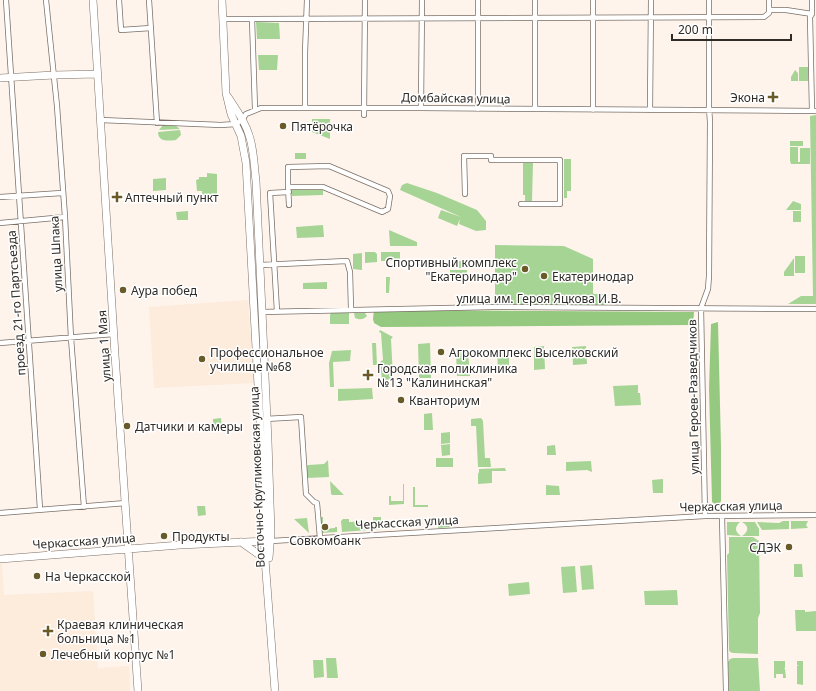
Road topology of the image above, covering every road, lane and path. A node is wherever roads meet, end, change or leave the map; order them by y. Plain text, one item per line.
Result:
1 (6, 0) edge
2 (46, 0) edge
3 (93, 0) edge
4 (119, 0) edge
5 (148, 0) edge
6 (222, 0) edge
7 (307, 0) edge
8 (365, 0) edge
9 (422, 0) edge
10 (478, 0) edge
11 (535, 0) edge
12 (593, 0) edge
13 (651, 0) edge
14 (709, 0) edge
15 (769, 0) edge
16 (812, 0) edge
17 (769, 10) junction
18 (812, 14) junction
19 (252, 18) junction
20 (307, 18) junction
21 (365, 18) junction
22 (422, 18) junction
23 (478, 18) junction
24 (535, 18) junction
25 (593, 18) junction
26 (651, 18) junction
27 (709, 18) junction
28 (222, 19) junction
29 (151, 28) junction
30 (98, 74) junction
31 (54, 75) junction
32 (0, 78) edge
33 (11, 78) junction
34 (226, 93) junction
35 (305, 108) junction
36 (364, 108) junction
37 (421, 108) junction
38 (478, 109) junction
39 (535, 109) junction
40 (255, 110) junction
41 (594, 110) junction
42 (650, 110) junction
43 (710, 111) junction
44 (814, 111) edge
45 (231, 114) junction
46 (364, 115) dead end
47 (101, 120) junction
48 (239, 122) junction
49 (157, 123) junction
50 (221, 125) junction
51 (250, 162) junction
52 (289, 190) junction
53 (62, 193) junction
54 (465, 194) dead end
55 (18, 195) junction
56 (0, 197) edge
57 (521, 204) dead end
58 (289, 205) dead end
59 (65, 217) junction
60 (21, 221) junction
61 (0, 223) edge
62 (275, 265) junction
63 (260, 266) junction
64 (701, 308) junction
65 (351, 309) junction
66 (816, 309) edge
67 (262, 312) junction
68 (277, 312) junction
69 (114, 334) junction
70 (71, 338) junction
71 (28, 341) junction
72 (0, 343) edge
73 (263, 419) junction
74 (126, 503) junction
75 (84, 507) junction
76 (40, 510) junction
77 (0, 513) edge
78 (705, 516) junction
79 (722, 516) junction
80 (816, 516) edge
81 (320, 538) junction
82 (268, 541) junction
83 (241, 542) junction
84 (128, 549) junction
85 (0, 559) edge
86 (265, 559) junction
87 (138, 691) edge
88 (275, 691) edge
89 (280, 691) edge
90 (726, 691) edge

1 - 33 street, проезд 21-го Партсъезда
2 - 31 street, улица Шпака
3 - 30 street, улица 1 Мая
4 - 29 street
5 - 29 street
6 - 28 street
7 - 20 street
8 - 21 street
9 - 22 street
10 - 23 street
11 - 24 street
12 - 25 street
13 - 26 street
14 - 27 street, улица Героев-Разведчиков
15 - 17 street
16 - 18 street
17 - 18 street
17 - 27 street
18 - 44 street
19 - 20 street
19 - 28 street
19 - 40 street
20 - 21 street
20 - 35 street
21 - 22 street
21 - 36 street
22 - 23 street
22 - 37 street
23 - 24 street
23 - 38 street
24 - 25 street
24 - 39 street
25 - 26 street
25 - 41 street
26 - 27 street
26 - 42 street
27 - 43 street, улица Героев-Разведчиков
28 - 34 street
29 - 49 street
30 - 31 street
30 - 47 street, улица 1 Мая
31 - 33 street
31 - 53 street, улица Шпака
32 - 33 street
33 - 55 street, проезд 21-го Партсъезда
34 - 45 street
34 - 48 street
35 - 36 street, Домбайская улица
35 - 40 street, Домбайская улица
36 - 37 street, Домбайская улица
36 - 46 street
37 - 38 street, Домбайская улица
38 - 39 street, Домбайская улица
39 - 41 street, Домбайская улица
40 - 48 street
41 - 42 street, Домбайская улица
42 - 43 street, Домбайская улица
43 - 44 street, Домбайская улица
43 - 64 street, улица Героев-Разведчиков
45 - 48 street
45 - 50 street
47 - 49 street
47 - 69 street, улица 1 Мая
48 - 50 street
48 - 51 street, Восточно-Кругликовская улица
49 - 50 street
51 - 63 street, Восточно-Кругликовская улица
51 - 73 street, Восточно-Кругликовская улица
52 - 52 street
52 - 58 street
52 - 62 street
53 - 55 street
53 - 59 street, улица Шпака
54 - 57 street
55 - 56 street
55 - 60 street, проезд 21-го Партсъезда
59 - 60 street
59 - 70 street, улица Шпака
60 - 61 street
60 - 71 street, проезд 21-го Партсъезда
62 - 63 street
62 - 65 street
62 - 68 street
63 - 67 street, Восточно-Кругликовская улица
64 - 65 street, улица им. Героя Яцкова И.В.
64 - 66 street, улица им. Героя Яцкова И.В.
64 - 78 street, улица Героев-Разведчиков
65 - 68 street, улица им. Героя Яцкова И.В.
67 - 68 street, улица им. Героя Яцкова И.В.
67 - 73 street, Восточно-Кругликовская улица
69 - 70 street
69 - 74 street, улица 1 Мая
70 - 71 street
70 - 75 street, улица Шпака
71 - 72 street
71 - 76 street, проезд 21-го Партсъезда
73 - 81 street
73 - 82 street, Восточно-Кругликовская улица
74 - 75 street
74 - 84 street, улица 1 Мая
75 - 76 street
76 - 77 street
78 - 79 street, Черкасская улица
78 - 81 street, Черкасская улица
79 - 80 street, Черкасская улица
79 - 90 street
81 - 82 street, Черкасская улица
82 - 83 street, Черкасская улица
82 - 86 street, Восточно-Кругликовская улица
82 - 89 street, Восточно-Кругликовская улица
83 - 84 street, Черкасская улица
83 - 86 street
84 - 85 street, Черкасская улица
84 - 87 street, улица 1 Мая
86 - 88 street, Восточно-Кругликовская улица

